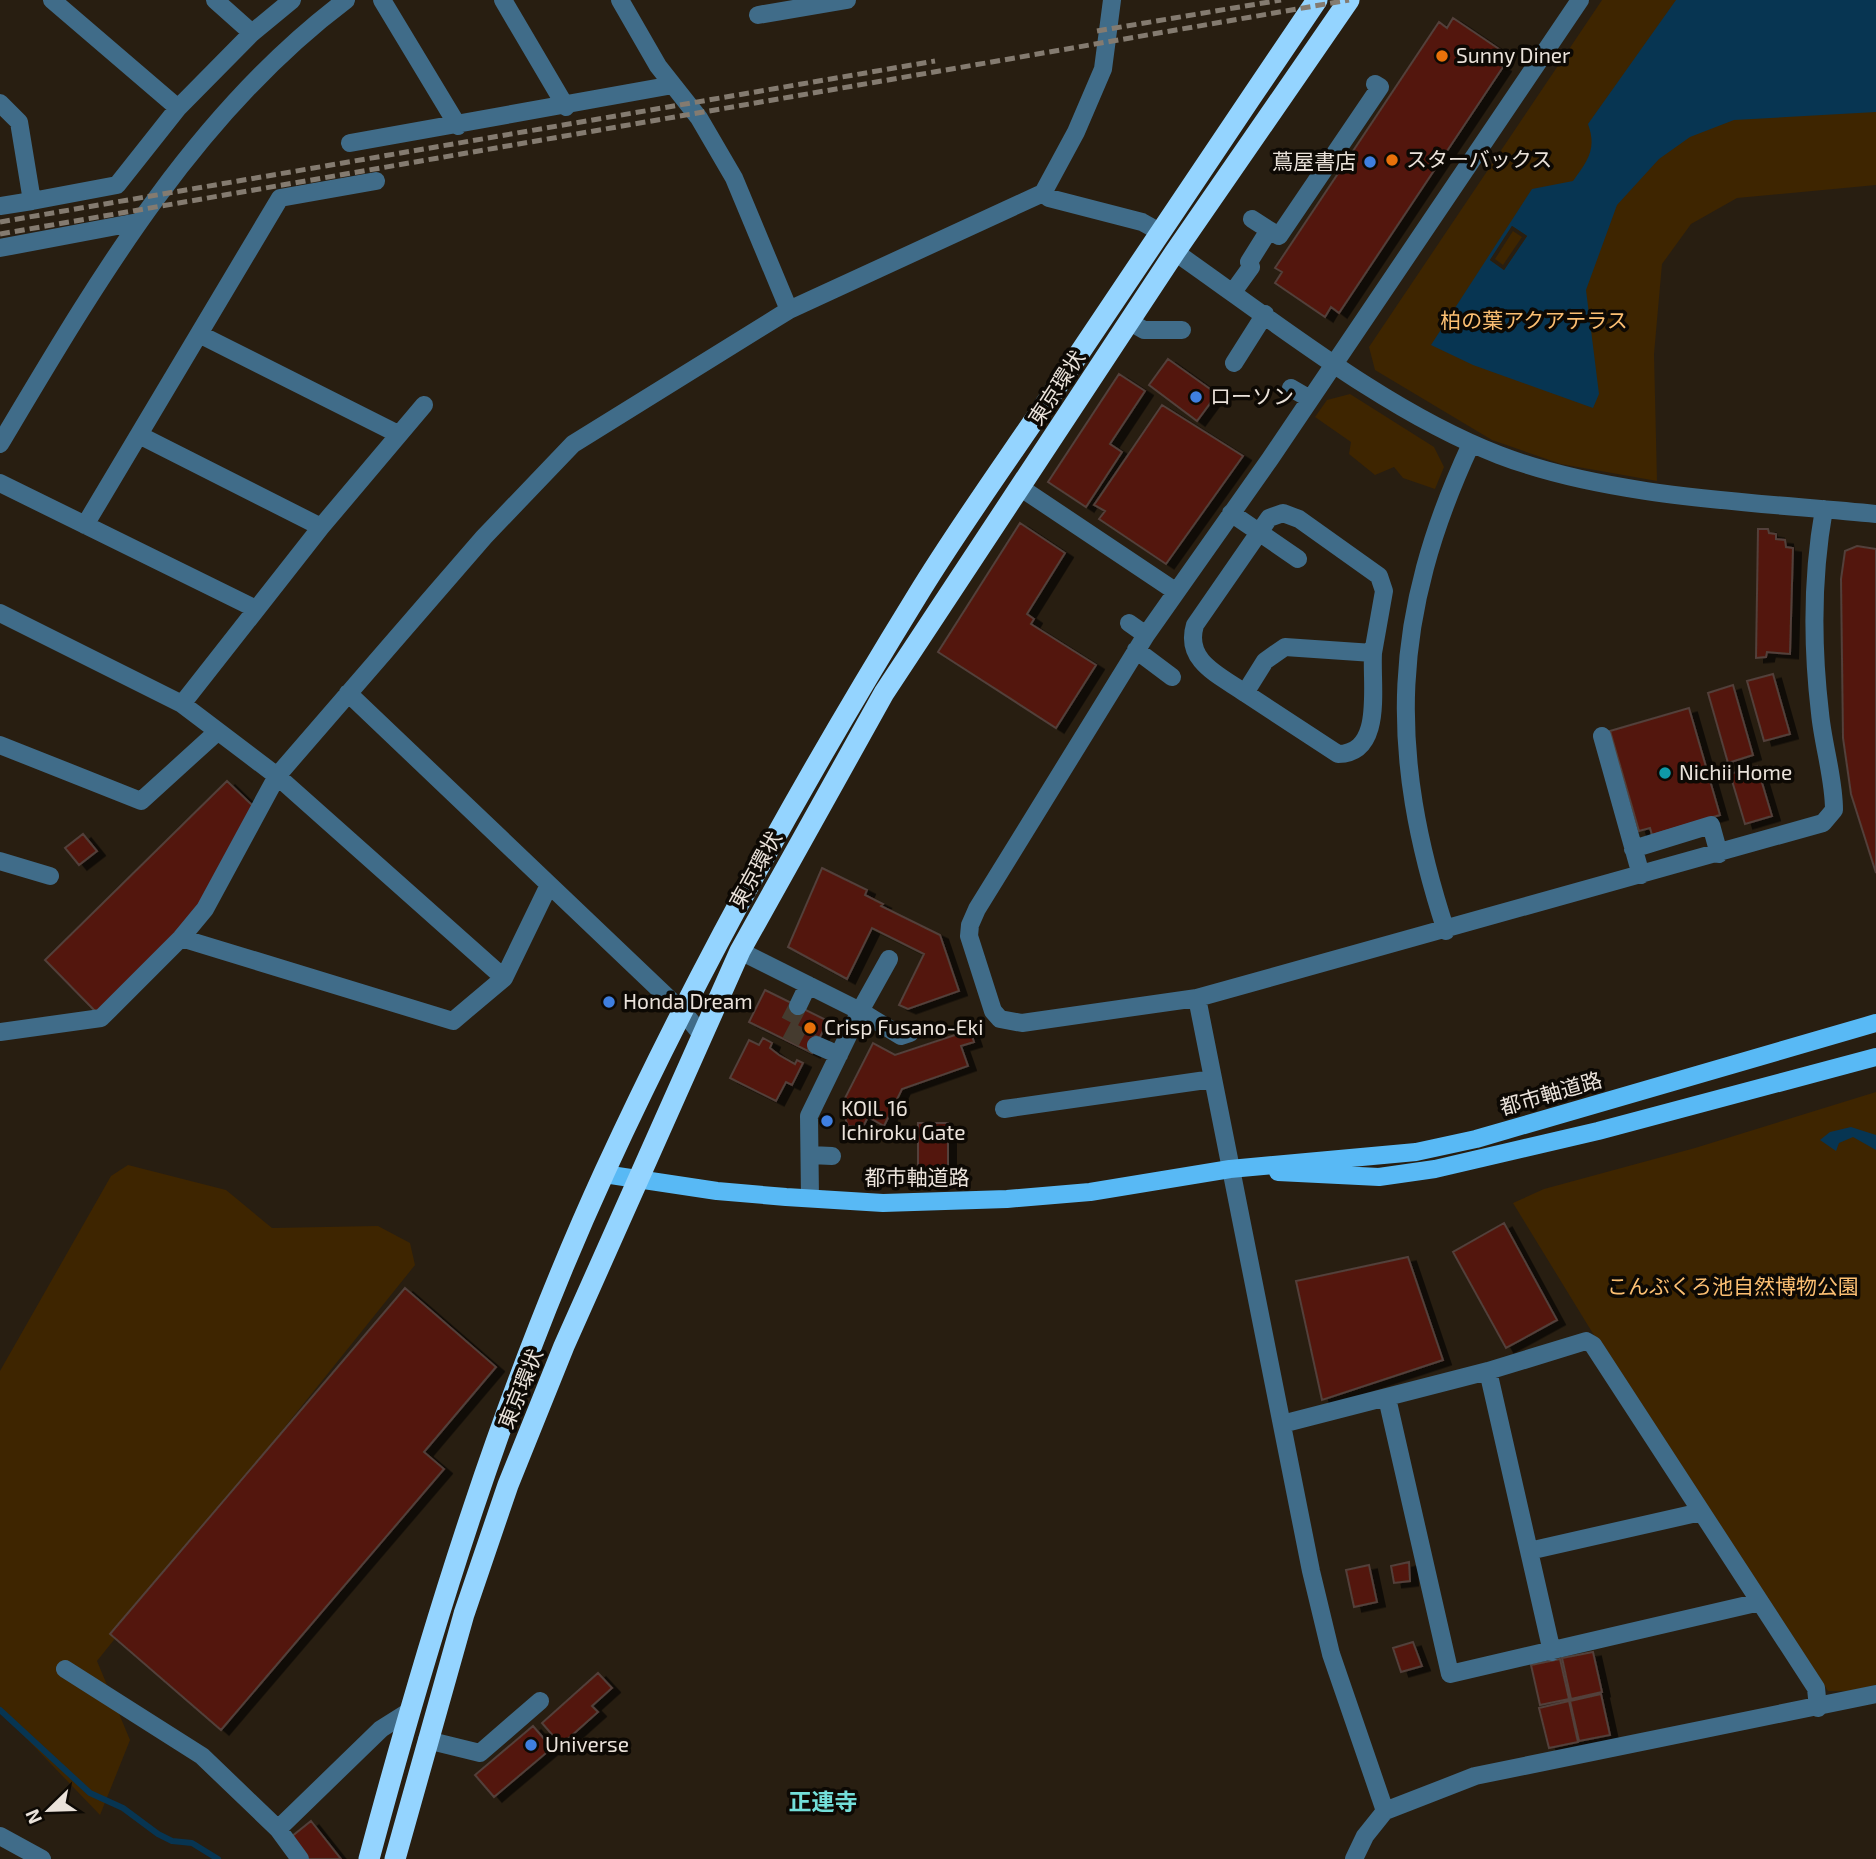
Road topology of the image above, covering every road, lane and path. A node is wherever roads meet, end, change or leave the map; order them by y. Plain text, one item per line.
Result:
1 (52, 0) edge
2 (215, 0) edge
3 (292, 0) edge
4 (346, 0) edge
5 (382, 0) edge
6 (503, 0) edge
7 (620, 0) edge
8 (847, 0) edge
9 (1112, 0) edge
10 (1317, 0) edge
11 (1349, 0) edge
12 (1580, 0) edge
13 (758, 15) dead end
14 (252, 33) junction
15 (1376, 84) dead end
16 (673, 85) junction
17 (0, 103) edge
18 (566, 107) junction
19 (178, 108) junction
20 (458, 126) junction
21 (350, 143) dead end
22 (376, 181) dead end
23 (1043, 193) junction
24 (32, 201) junction
25 (0, 206) edge
26 (1252, 219) dead end
27 (138, 222) junction
28 (1160, 232) junction
29 (1274, 233) junction
30 (0, 248) edge
31 (1175, 252) junction
32 (1233, 292) junction
33 (789, 310) junction
34 (1265, 314) junction
35 (1130, 322) junction
36 (1182, 330) dead end
37 (201, 335) junction
38 (1335, 362) junction
39 (1234, 363) dead end
40 (1291, 388) dead end
41 (1310, 399) junction
42 (424, 405) dead end
43 (398, 434) junction
44 (141, 436) junction
45 (0, 444) edge
46 (1471, 444) junction
47 (0, 483) edge
48 (1021, 488) junction
49 (1824, 509) junction
50 (1231, 513) junction
51 (1876, 514) edge
52 (86, 525) junction
53 (321, 527) junction
54 (1259, 532) junction
55 (1298, 559) dead end
56 (1175, 591) junction
57 (256, 610) junction
58 (0, 613) edge
59 (1129, 623) dead end
60 (1141, 642) junction
61 (1373, 653) junction
62 (1172, 677) dead end
63 (1245, 692) junction
64 (348, 693) junction
65 (183, 704) junction
66 (217, 732) junction
67 (1602, 736) dead end
68 (0, 745) edge
69 (276, 776) junction
70 (1633, 849) junction
71 (1719, 853) junction
72 (0, 861) edge
73 (1640, 875) junction
74 (50, 876) dead end
75 (549, 884) junction
76 (1446, 931) junction
77 (181, 938) junction
78 (740, 951) junction
79 (889, 959) dead end
80 (504, 978) junction
81 (808, 985) junction
82 (1197, 998) junction
83 (990, 1004) junction
84 (797, 1006) tunnel mouth
85 (973, 1011) dead end
86 (860, 1012) junction
87 (684, 1013) junction
88 (1876, 1023) edge
89 (0, 1032) edge
90 (910, 1033) dead end
91 (702, 1035) junction
92 (816, 1045) tunnel mouth
93 (839, 1055) junction
94 (1876, 1057) edge
95 (1213, 1079) junction
96 (1004, 1109) dead end
97 (810, 1155) junction
98 (832, 1156) dead end
99 (1230, 1168) junction
100 (604, 1174) junction
101 (637, 1181) junction
102 (810, 1198) junction
103 (1488, 1371) junction
104 (1387, 1398) junction
105 (1282, 1424) junction
106 (1701, 1512) junction
107 (1529, 1551) junction
108 (1760, 1602) junction
109 (1552, 1651) junction
110 (65, 1669) dead end
111 (1876, 1694) edge
112 (540, 1701) dead end
113 (1818, 1708) junction
114 (408, 1712) junction
115 (427, 1740) junction
116 (1385, 1811) junction
117 (278, 1829) junction
118 (0, 1836) edge
119 (42, 1859) edge
120 (300, 1859) edge
121 (369, 1859) edge
122 (395, 1859) edge
123 (1354, 1859) edge

1 - 19 street
2 - 14 street
3 - 14 street
4 - 27 street
5 - 20 street
6 - 18 street
7 - 16 street
8 - 13 street
9 - 23 street
10 - 28 highway, 東京環状
11 - 31 highway, 東京環状
12 - 38 street
14 - 19 street
15 - 29 street
16 - 18 street
16 - 33 street
17 - 24 street
18 - 20 street
19 - 24 street
20 - 21 street
22 - 37 street
23 - 28 street
23 - 33 street
24 - 25 street
26 - 29 street
27 - 30 street
27 - 45 street
28 - 87 highway, 東京環状
29 - 32 street
31 - 32 street
31 - 35 highway, 東京環状
32 - 34 street
33 - 64 street
34 - 38 street
34 - 39 street
35 - 36 street
35 - 48 highway, 東京環状
37 - 43 street
37 - 44 street
38 - 41 street
38 - 46 street
40 - 41 street
41 - 50 street
42 - 43 street
43 - 53 street
44 - 52 street
44 - 53 street
46 - 49 street
46 - 76 street
47 - 52 street
48 - 56 street
48 - 78 highway, 東京環状
49 - 51 street
49 - 71 street
50 - 54 street
50 - 56 street
52 - 57 street
53 - 57 street
54 - 55 street
54 - 61 street
54 - 63 street
56 - 60 street
57 - 65 street
58 - 65 street
59 - 60 street
60 - 62 street
60 - 83 street
61 - 63 street
61 - 63 street
64 - 69 street
64 - 75 street
65 - 66 street
66 - 68 street
66 - 69 street
67 - 70 street
69 - 77 street
69 - 80 street
70 - 71 street
70 - 73 street
71 - 73 street
72 - 74 street
73 - 76 street
75 - 80 street
75 - 87 street
76 - 82 street
77 - 80 street
77 - 89 street
78 - 81 street
78 - 91 highway, 東京環状
79 - 86 street
81 - 84 street
81 - 86 street
82 - 83 street
82 - 95 street
83 - 85 street
86 - 90 street
86 - 93 street
87 - 91 street
87 - 100 highway, 東京環状
88 - 99 main road, 都市軸道路
91 - 101 highway, 東京環状
92 - 93 street
93 - 97 street
94 - 99 main road, 都市軸道路
95 - 96 street
95 - 99 street
97 - 98 street
97 - 102 street
99 - 102 main road, 都市軸道路
99 - 105 street
100 - 101 main road, 都市軸道路
100 - 114 highway, 東京環状
101 - 102 main road, 都市軸道路
101 - 115 highway, 東京環状
103 - 104 street
103 - 106 street
103 - 107 street
104 - 105 street
104 - 109 street
105 - 116 street
106 - 107 street
106 - 108 street
107 - 109 street
108 - 109 street
108 - 113 street
110 - 117 street
111 - 113 street
112 - 115 street
113 - 116 street
114 - 117 street
114 - 121 highway, 東京環状
115 - 122 highway, 東京環状
116 - 123 street
117 - 120 street
118 - 119 street

